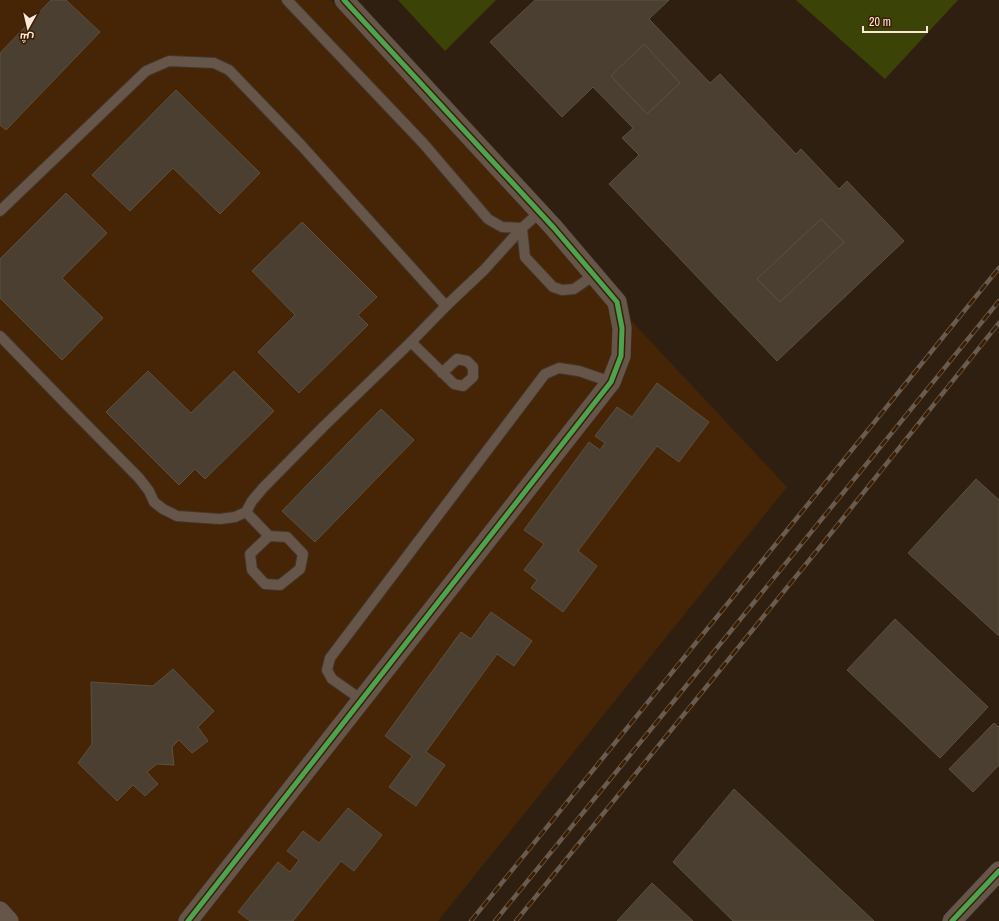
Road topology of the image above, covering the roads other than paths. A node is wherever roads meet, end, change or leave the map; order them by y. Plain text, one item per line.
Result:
1 (287, 0) edge
2 (344, 0) edge
3 (0, 211) edge
4 (540, 212) junction
5 (522, 228) junction
6 (594, 275) junction
7 (446, 306) junction
8 (0, 336) edge
9 (411, 342) junction
10 (442, 373) dead end
11 (611, 382) junction
12 (246, 512) junction
13 (269, 536) junction
14 (362, 700) junction
15 (999, 871) edge
16 (0, 911) edge
17 (9, 921) edge
18 (188, 921) edge
19 (952, 921) edge

1 - 5 lane
2 - 4 street
3 - 7 lane
4 - 5 lane
4 - 6 street
5 - 6 lane
5 - 7 lane
6 - 11 street
7 - 9 lane
8 - 12 lane
9 - 10 lane
9 - 12 lane
11 - 14 street
11 - 14 lane
12 - 13 lane
13 - 13 lane
14 - 18 street
15 - 19 street
16 - 17 street

